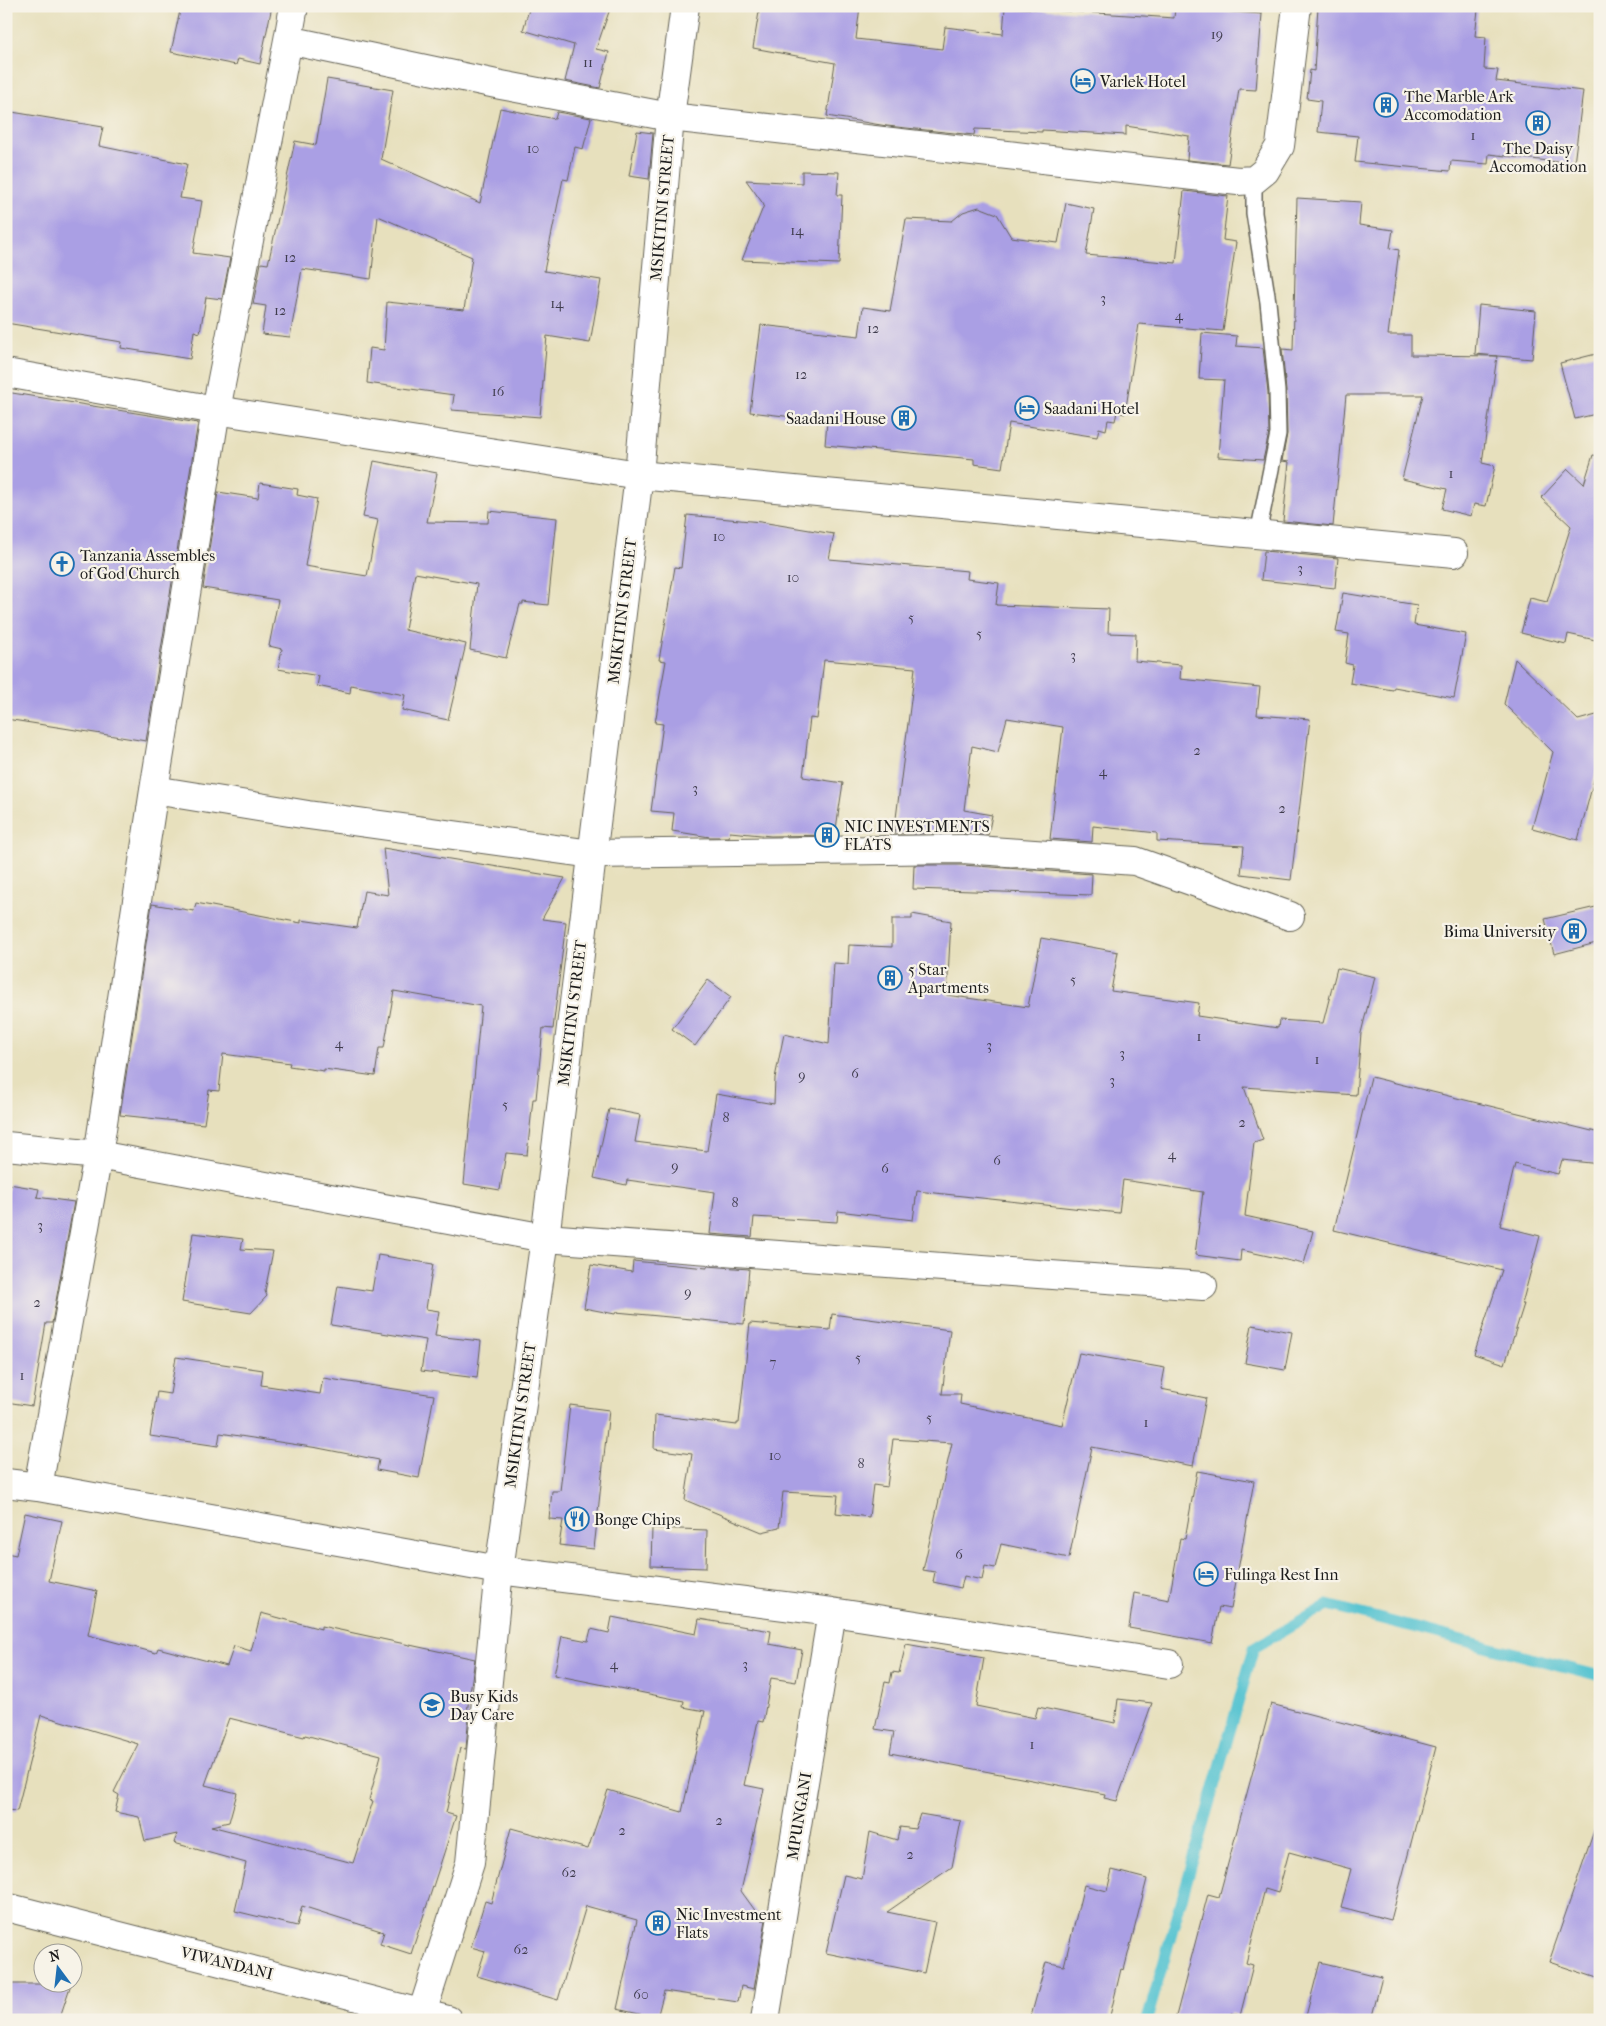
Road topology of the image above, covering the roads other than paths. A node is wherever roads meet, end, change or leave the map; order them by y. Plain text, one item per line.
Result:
1 (294, 6) edge
2 (685, 6) edge
3 (1297, 6) edge
4 (288, 40) junction
5 (670, 117) junction
6 (1254, 180) junction
7 (6, 373) edge
8 (216, 410) junction
9 (639, 475) junction
10 (1258, 534) junction
11 (1454, 553) dead end
12 (154, 790) junction
13 (592, 854) junction
14 (1290, 916) dead end
15 (6, 1146) edge
16 (98, 1155) junction
17 (545, 1238) junction
18 (1203, 1286) dead end
19 (6, 1483) edge
20 (38, 1487) junction
21 (499, 1570) junction
22 (832, 1612) junction
23 (1169, 1664) dead end
24 (6, 1907) edge
25 (422, 2012) junction
26 (448, 2020) edge
27 (765, 2020) edge

1 - 4 street
2 - 5 street, MSIKITINI STREET
3 - 6 street
4 - 5 street
4 - 8 street
5 - 6 street
5 - 9 street, MSIKITINI STREET
6 - 10 lane
7 - 8 street
8 - 9 street
8 - 12 street
9 - 10 street
9 - 13 street, MSIKITINI STREET
10 - 11 street
12 - 13 street
12 - 16 street
13 - 14 street
13 - 17 street, MSIKITINI STREET
15 - 16 street
16 - 17 street
16 - 20 street
17 - 18 street
17 - 21 street, MSIKITINI STREET
19 - 20 street
20 - 21 street
21 - 22 street
21 - 25 street, MSIKITINI STREET
22 - 23 street
22 - 27 street, MPUNGANI
24 - 25 street, VIWANDANI
25 - 26 street, VIWANDANI

